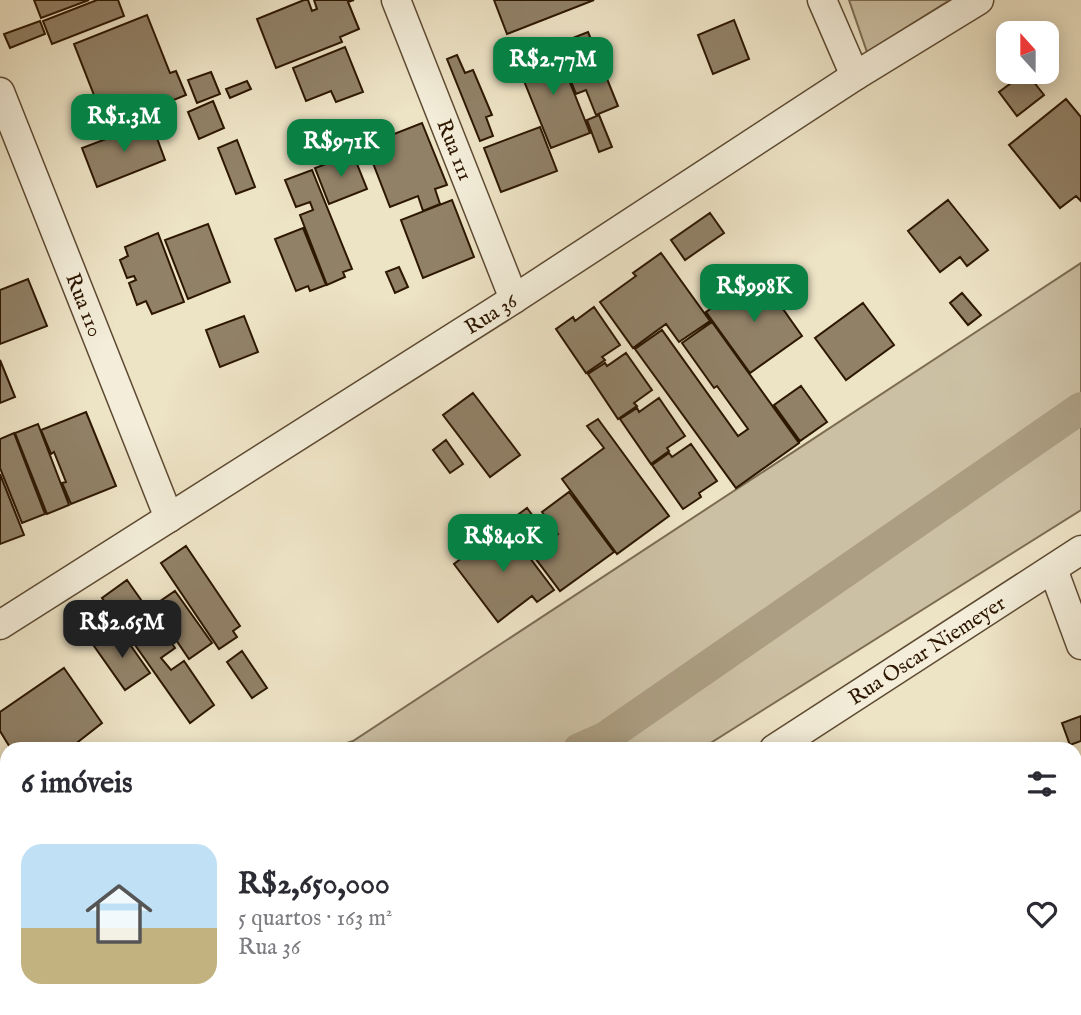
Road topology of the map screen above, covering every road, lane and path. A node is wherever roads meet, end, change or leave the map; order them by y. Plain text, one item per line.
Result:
1 (396, 0) edge
2 (822, 0) edge
3 (979, 0) edge
4 (855, 76) junction
5 (0, 92) edge
6 (514, 299) junction
7 (169, 518) junction
8 (1081, 550) edge
9 (1052, 569) junction
10 (0, 625) edge
11 (1081, 645) edge
12 (785, 742) edge

1 - 6 street, Rua 111
2 - 4 street
3 - 4 street, Rua 36
4 - 6 street, Rua 36
5 - 7 street, Rua 110
6 - 7 street, Rua 36
7 - 10 street, Rua 36
8 - 9 street, Rua Oscar Niemeyer
9 - 11 street
9 - 12 street, Rua Oscar Niemeyer

